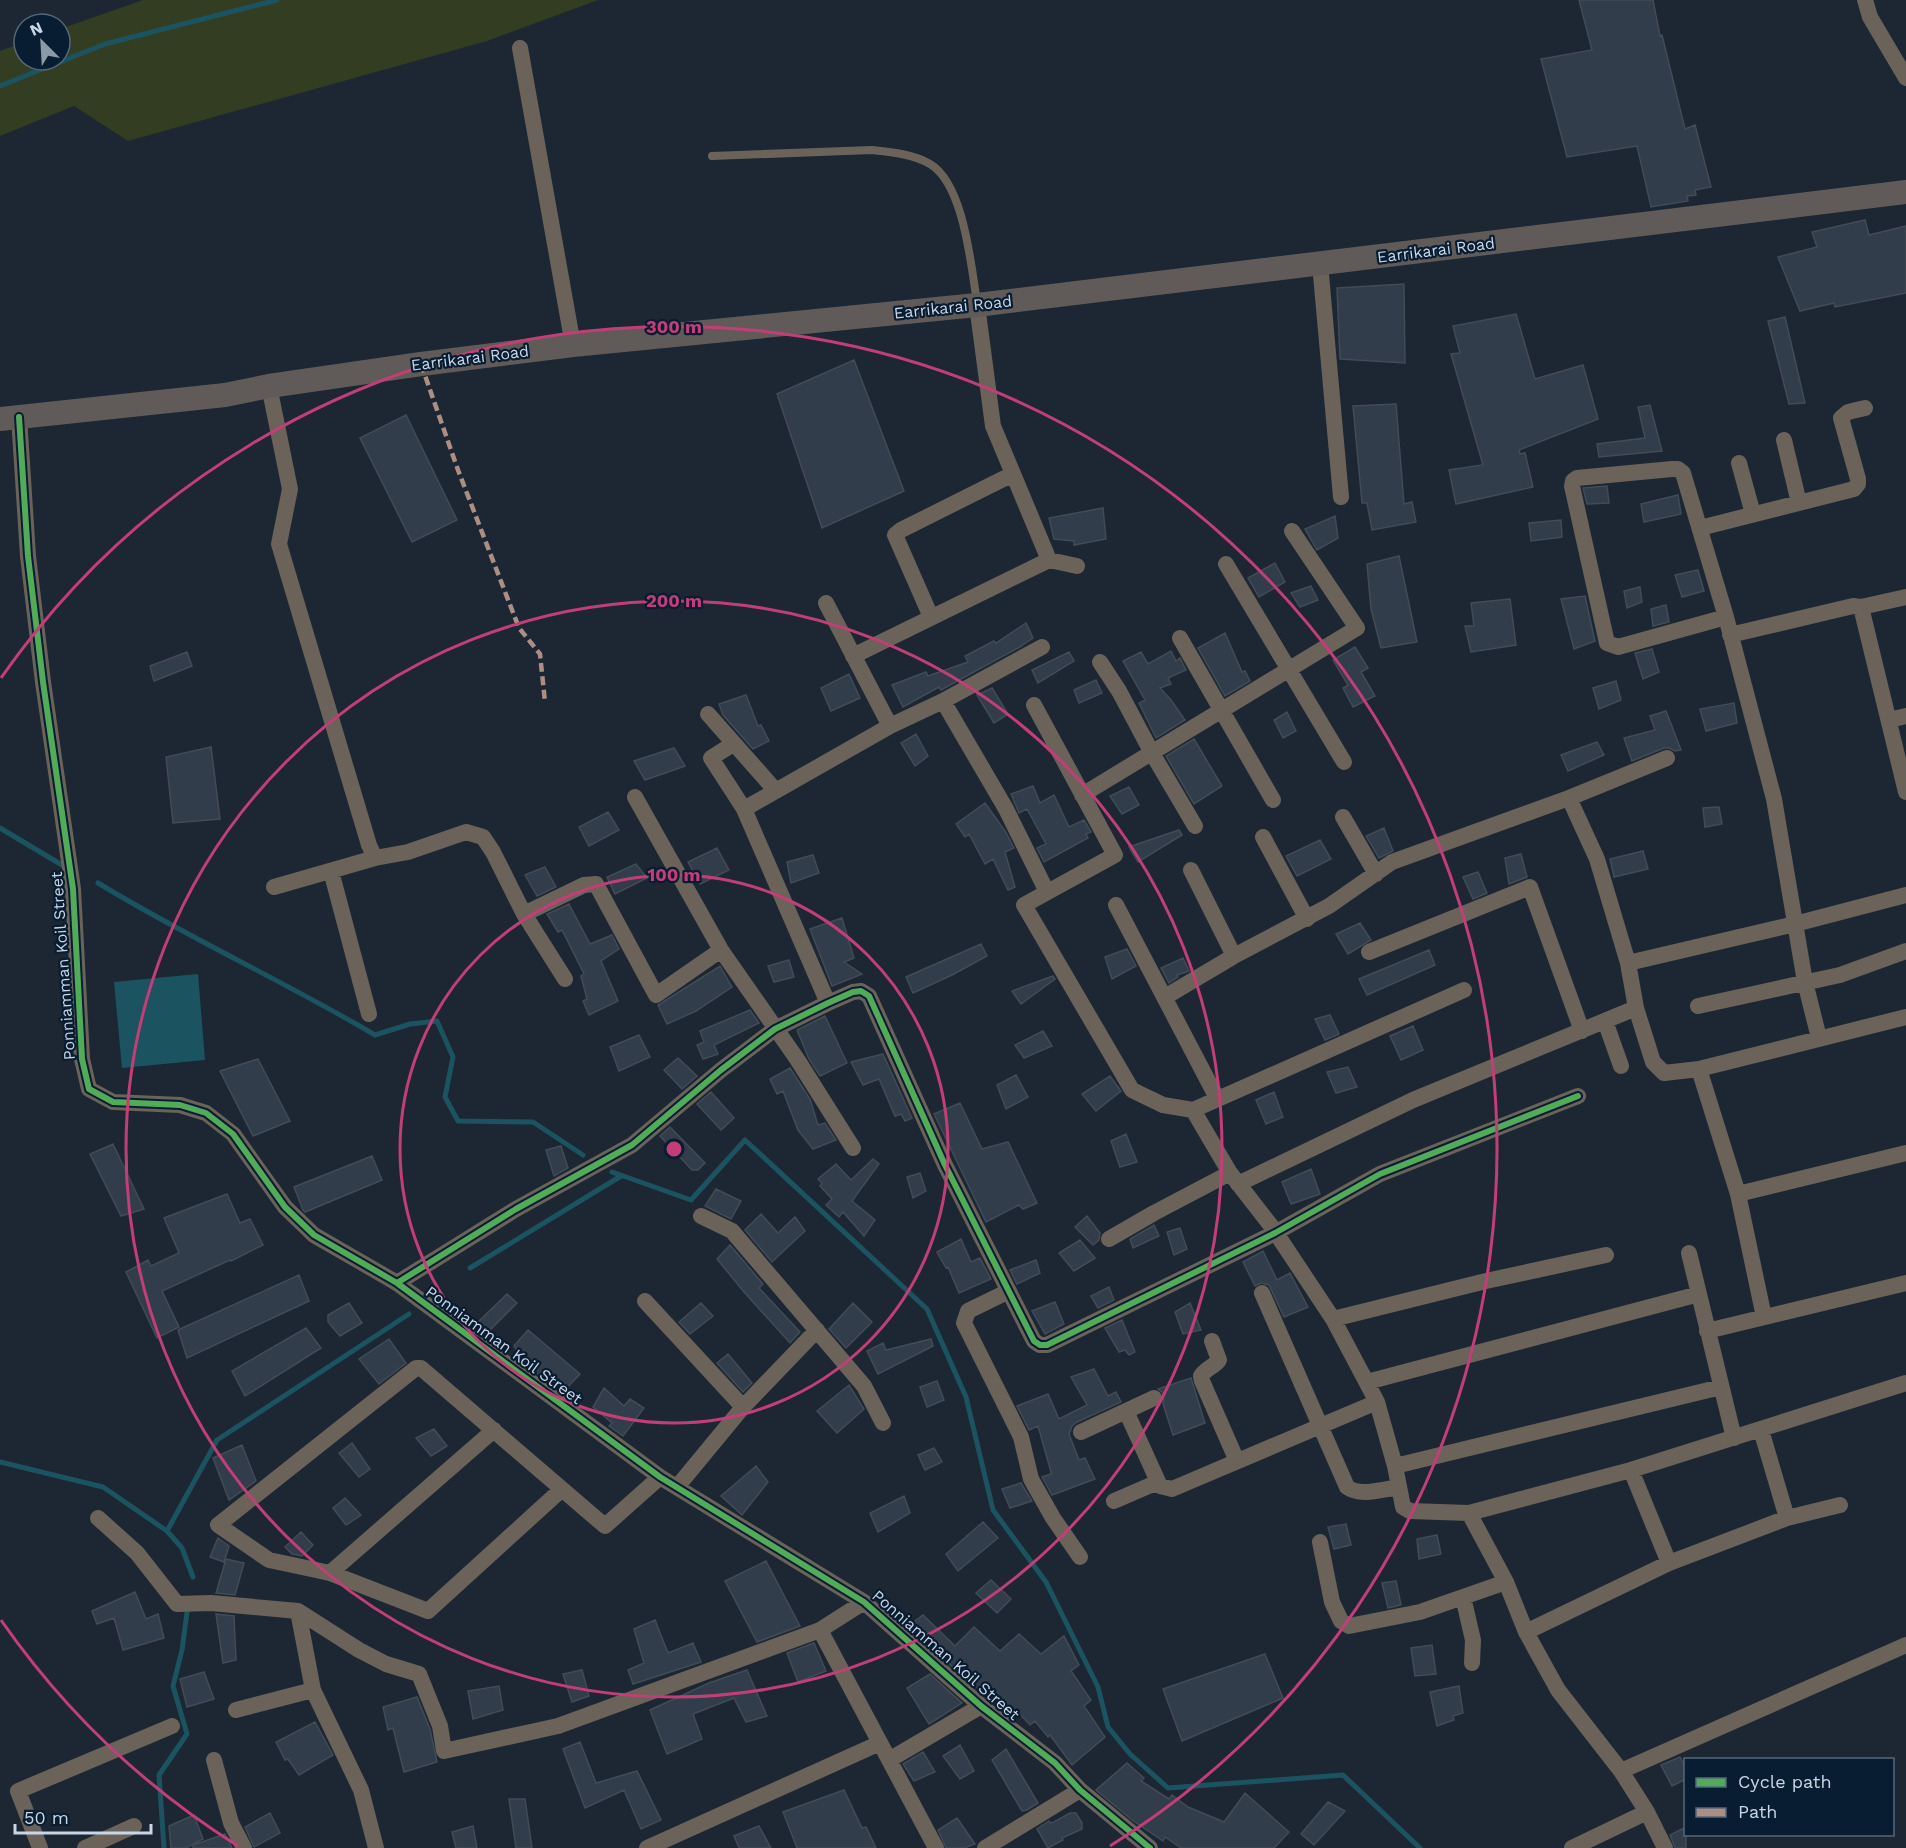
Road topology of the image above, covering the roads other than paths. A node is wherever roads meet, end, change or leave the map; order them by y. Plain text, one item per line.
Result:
1 (1864, 0) edge
2 (520, 48) dead end
3 (1906, 78) edge
4 (712, 156) dead end
5 (1906, 192) edge
6 (1320, 264) junction
7 (977, 305) junction
8 (573, 345) junction
9 (269, 386) junction
10 (1865, 408) dead end
11 (9, 418) edge
12 (1784, 440) dead end
13 (1739, 463) dead end
14 (1013, 474) junction
15 (1341, 497) dead end
16 (1799, 503) junction
17 (1753, 514) junction
18 (1700, 528) junction
19 (1292, 531) dead end
20 (1049, 560) junction
21 (1226, 564) dead end
22 (1077, 566) dead end
23 (1906, 597) edge
24 (826, 603) dead end
25 (1861, 607) junction
26 (931, 617) junction
27 (1726, 617) junction
28 (1730, 635) junction
29 (1180, 638) dead end
30 (1042, 647) dead end
31 (853, 656) junction
32 (1100, 662) dead end
33 (1290, 670) junction
34 (943, 701) junction
35 (1034, 705) dead end
36 (1222, 711) junction
37 (708, 714) dead end
38 (1906, 716) edge
39 (1889, 720) junction
40 (890, 726) junction
41 (733, 744) junction
42 (1152, 753) junction
43 (1667, 758) dead end
44 (1344, 762) dead end
45 (776, 791) junction
46 (1906, 792) edge
47 (1082, 795) junction
48 (635, 797) dead end
49 (1569, 798) junction
50 (1274, 800) dead end
51 (744, 809) junction
52 (1342, 818) dead end
53 (1196, 825) dead end
54 (1263, 837) dead end
55 (375, 858) junction
56 (1191, 870) dead end
57 (331, 871) junction
58 (1376, 874) junction
59 (274, 887) dead end
60 (1047, 892) junction
61 (1906, 895) edge
62 (1116, 905) dead end
63 (524, 914) junction
64 (1307, 919) junction
65 (1795, 924) junction
66 (721, 950) junction
67 (1906, 951) edge
68 (1369, 952) dead end
69 (1234, 956) junction
70 (1628, 963) junction
71 (565, 979) dead end
72 (1805, 982) junction
73 (1464, 990) dead end
74 (1164, 997) junction
75 (828, 1003) junction
76 (1698, 1006) dead end
77 (1636, 1008) junction
78 (369, 1014) dead end
79 (1906, 1017) edge
80 (1605, 1022) junction
81 (775, 1029) junction
82 (1582, 1031) junction
83 (1819, 1038) junction
84 (1621, 1066) dead end
85 (1699, 1069) junction
86 (1578, 1096) dead end
87 (1217, 1098) junction
88 (1193, 1110) junction
89 (853, 1148) dead end
90 (1906, 1153) edge
91 (1234, 1178) junction
92 (1738, 1194) junction
93 (701, 1216) dead end
94 (1275, 1233) junction
95 (1109, 1239) dead end
96 (1689, 1253) dead end
97 (1606, 1255) dead end
98 (397, 1283) junction
99 (1906, 1283) edge
100 (1009, 1291) junction
101 (1262, 1293) dead end
102 (1699, 1294) junction
103 (645, 1301) dead end
104 (1764, 1317) junction
105 (1333, 1319) junction
106 (817, 1330) junction
107 (1707, 1330) junction
108 (1212, 1341) dead end
109 (1366, 1382) junction
110 (1905, 1386) edge
111 (1721, 1387) junction
112 (1154, 1398) dead end
113 (1377, 1402) junction
114 (743, 1407) junction
115 (1126, 1411) junction
116 (883, 1423) dead end
117 (1320, 1426) junction
118 (494, 1430) junction
119 (1761, 1430) junction
120 (1081, 1432) dead end
121 (1734, 1438) junction
122 (1237, 1461) junction
123 (1395, 1466) junction
124 (1631, 1470) junction
125 (660, 1477) junction
126 (1158, 1482) junction
127 (677, 1487) junction
128 (1399, 1487) junction
129 (561, 1490) junction
130 (1114, 1501) dead end
131 (1840, 1505) dead end
132 (1469, 1513) junction
133 (98, 1518) dead end
134 (1787, 1518) junction
135 (1320, 1542) dead end
136 (1080, 1557) dead end
137 (1669, 1563) junction
138 (330, 1573) junction
139 (1506, 1582) junction
140 (1463, 1597) junction
141 (864, 1602) junction
142 (298, 1611) junction
143 (820, 1630) junction
144 (1526, 1632) junction
145 (1906, 1645) edge
146 (1472, 1664) dead end
147 (313, 1690) junction
148 (981, 1706) junction
149 (236, 1710) dead end
150 (172, 1726) dead end
151 (880, 1743) junction
152 (214, 1760) dead end
153 (889, 1760) junction
154 (1621, 1771) junction
155 (1080, 1790) junction
156 (1647, 1812) junction
157 (134, 1826) dead end
158 (40, 1848) edge
159 (84, 1848) edge
160 (244, 1848) edge
161 (376, 1848) edge
162 (648, 1848) edge
163 (936, 1848) edge
164 (986, 1848) edge
165 (1150, 1848) edge
166 (1572, 1848) edge
167 (1665, 1848) edge

1 - 3 street
2 - 8 street
4 - 7 lane
5 - 6 main road, Earrikarai Road
6 - 7 main road, Earrikarai Road
6 - 15 street
7 - 8 main road, Earrikarai Road
7 - 14 street
8 - 9 main road, Earrikarai Road
9 - 11 main road, Earrikarai Road
9 - 55 street
10 - 16 street
11 - 98 street, Ponniamman Koil Street
12 - 16 street
13 - 17 street
14 - 20 street
14 - 26 street
16 - 17 street
17 - 18 street
18 - 27 street
18 - 27 street
19 - 33 street
20 - 22 street
20 - 26 street
21 - 33 street
23 - 25 street
24 - 31 street
25 - 28 street
25 - 39 street
26 - 31 street
27 - 28 street
28 - 65 street
29 - 36 street
30 - 34 street
31 - 40 street
32 - 42 street
33 - 36 street
33 - 44 street
34 - 40 street
34 - 60 street
35 - 47 street
36 - 42 street
36 - 50 street
37 - 41 street
38 - 39 street
39 - 46 street
40 - 45 street
41 - 45 street
41 - 51 street
42 - 47 street
42 - 53 street
43 - 49 street
45 - 51 street
47 - 60 street
48 - 66 street
49 - 58 street
49 - 70 street
51 - 75 street
52 - 58 street
54 - 64 street
55 - 57 street
55 - 63 street
56 - 69 street
57 - 59 street
57 - 78 street
58 - 64 street
60 - 88 street
61 - 65 street
62 - 74 street
63 - 66 street
63 - 71 street
64 - 69 street
65 - 70 street
65 - 72 street
66 - 81 street
67 - 72 street
68 - 82 street
69 - 74 street
70 - 77 street
72 - 76 street
72 - 83 street
73 - 87 street
74 - 87 street
75 - 81 street
75 - 100 street
77 - 80 street
77 - 85 street
79 - 83 street
80 - 82 street
80 - 84 street
81 - 89 street
81 - 98 street
82 - 91 street
83 - 85 street
85 - 92 street
86 - 94 street
87 - 88 street
88 - 91 street
90 - 92 street
91 - 94 street
91 - 95 street
92 - 104 street
93 - 106 street
94 - 100 street
94 - 105 street
96 - 102 street
97 - 105 street
98 - 125 street, Ponniamman Koil Street
99 - 104 street
100 - 136 street
101 - 117 street
102 - 107 street
102 - 109 street
103 - 114 street
104 - 107 street
105 - 109 street
106 - 114 street
106 - 116 street
107 - 111 street
108 - 122 street
109 - 113 street
110 - 119 street
111 - 121 street
111 - 123 street
112 - 115 street
113 - 117 street
113 - 123 street
114 - 127 street
115 - 120 street
115 - 126 street
117 - 122 street
117 - 128 street
118 - 129 street
118 - 138 street
118 - 138 street
119 - 121 street
119 - 134 street
121 - 124 street
122 - 126 street
123 - 128 street
124 - 132 street
124 - 137 street
125 - 127 street, Ponniamman Koil Street
125 - 129 street
126 - 130 street
127 - 141 street, Ponniamman Koil Street
128 - 132 street
129 - 138 street
131 - 134 street
132 - 139 street
133 - 142 street
134 - 137 street
135 - 140 street
137 - 144 street
139 - 140 street
139 - 144 street
140 - 146 street
141 - 143 street
141 - 148 street, Ponniamman Koil Street
142 - 143 street
142 - 147 street
143 - 151 street
144 - 154 street
145 - 154 street
147 - 149 street
147 - 161 street
148 - 153 street
148 - 155 street, Ponniamman Koil Street
150 - 158 street
151 - 153 street
151 - 162 street
152 - 160 street
153 - 163 street
154 - 156 street
155 - 164 street
155 - 165 street, Ponniamman Koil Street
156 - 166 street
156 - 167 street
157 - 159 street

